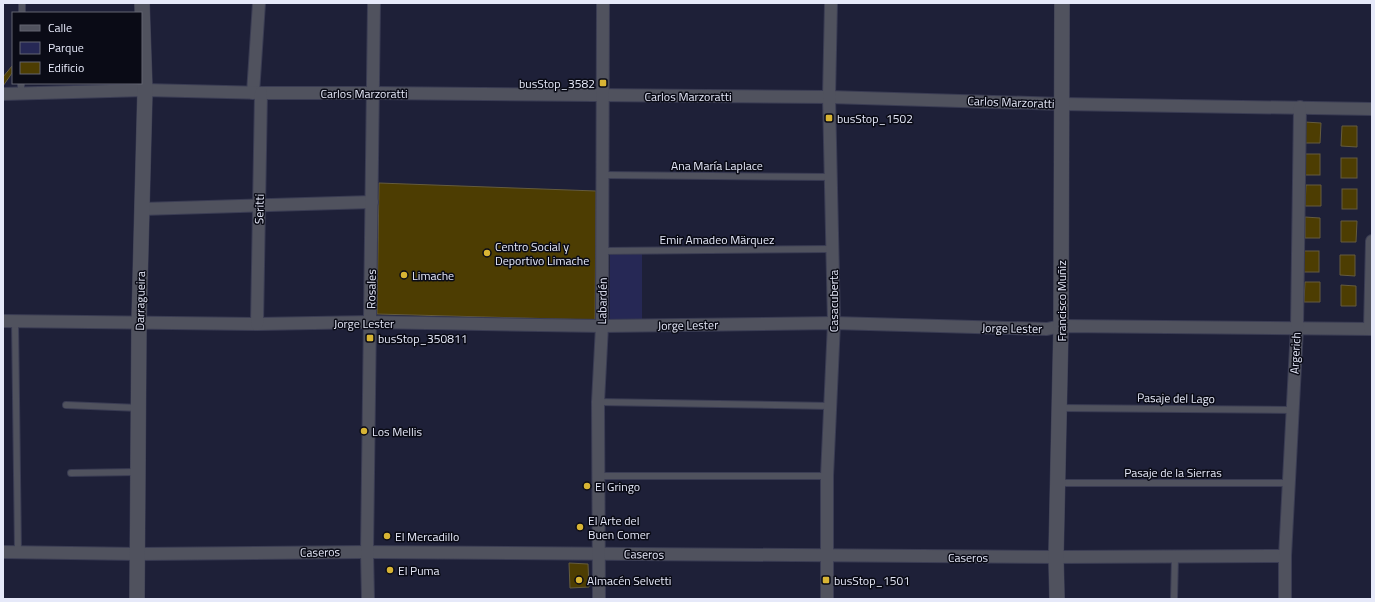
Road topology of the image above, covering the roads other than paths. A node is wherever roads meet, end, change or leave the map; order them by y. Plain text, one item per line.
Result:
1 (142, 3) edge
2 (259, 3) edge
3 (374, 3) edge
4 (603, 3) edge
5 (831, 3) edge
6 (1062, 3) edge
7 (21, 88) edge
8 (145, 90) junction
9 (257, 93) junction
10 (374, 93) junction
11 (3, 94) edge
12 (603, 95) junction
13 (829, 96) junction
14 (1062, 104) junction
15 (1300, 107) junction
16 (1372, 109) edge
17 (603, 175) junction
18 (831, 177) junction
19 (372, 202) junction
20 (259, 205) junction
21 (142, 209) junction
22 (1372, 241) edge
23 (832, 249) junction
24 (603, 251) junction
25 (3, 321) edge
26 (16, 321) junction
27 (139, 322) junction
28 (370, 322) junction
29 (834, 323) junction
30 (257, 324) junction
31 (602, 326) junction
32 (1061, 326) junction
33 (1297, 328) junction
34 (1371, 329) edge
35 (598, 402) junction
36 (66, 405) dead end
37 (830, 406) junction
38 (139, 408) junction
39 (1059, 408) junction
40 (1292, 410) junction
41 (138, 472) junction
42 (70, 474) dead end
43 (598, 476) junction
44 (827, 476) junction
45 (1058, 483) junction
46 (1289, 483) junction
47 (3, 552) edge
48 (18, 552) junction
49 (368, 552) junction
50 (138, 554) junction
51 (598, 554) junction
52 (827, 556) junction
53 (1285, 556) junction
54 (1056, 557) junction
55 (1174, 557) junction
56 (137, 599) edge
57 (368, 599) edge
58 (599, 599) edge
59 (826, 599) edge
60 (1057, 599) edge
61 (1174, 599) edge
62 (1285, 599) edge

1 - 8 street, Darragueira
2 - 9 street, Seritti
3 - 10 street, Rosales
4 - 12 street, Labardén
5 - 13 street, Casacuberta
6 - 14 street, Francisco Muñiz
7 - 8 street, Carlos Marzoratti
7 - 11 street, Carlos Marzoratti
8 - 9 street, Carlos Marzoratti
8 - 21 street, Darragueira
9 - 10 street, Carlos Marzoratti
9 - 20 street, Seritti
10 - 12 street, Carlos Marzoratti
10 - 19 street, Rosales
12 - 13 street, Carlos Marzoratti
12 - 17 street, Labardén
13 - 14 street, Carlos Marzoratti
13 - 18 street, Casacuberta
14 - 15 street, Carlos Marzoratti
14 - 32 street, Francisco Muñiz
15 - 16 street, Carlos Marzoratti
15 - 33 street, Argerich
17 - 18 lane, Ana María Laplace
17 - 24 street, Labardén
18 - 23 street, Casacuberta
19 - 20 street
19 - 28 street, Rosales
20 - 21 street
20 - 30 street, Seritti
21 - 27 street, Darragueira
22 - 34 street
23 - 24 lane, Emir Amadeo Märquez
23 - 29 street, Casacuberta
24 - 31 street, Labardén
25 - 26 street, Jorge Lester
26 - 27 street, Jorge Lester
26 - 48 lane
27 - 30 street, Jorge Lester
27 - 38 street, Darragueira
28 - 30 street, Jorge Lester
28 - 31 street, Jorge Lester
28 - 49 street, Rosales
29 - 31 street, Jorge Lester
29 - 32 street, Jorge Lester
29 - 37 street, Casacuberta
31 - 35 street, Labardén
32 - 33 street, Jorge Lester
32 - 39 street, Francisco Muñiz
33 - 34 street, Jorge Lester
33 - 40 street, Argerich
35 - 37 lane
35 - 43 street, Labardén
36 - 38 lane
37 - 44 street, Casacuberta
38 - 41 street, Darragueira
39 - 40 lane, Pasaje del Lago
39 - 45 street, Francisco Muñiz
40 - 46 street, Argerich
41 - 42 lane
41 - 50 street, Darragueira
43 - 44 lane
43 - 51 street, Labardén
44 - 52 street, Casacuberta
45 - 46 lane, Pasaje de la Sierras
45 - 54 street, Francisco Muñiz
46 - 53 street, Argerich
47 - 48 street, Caseros
48 - 50 street, Caseros
49 - 50 street, Caseros
49 - 51 street, Caseros
49 - 57 street, Rosales
50 - 56 street, Darragueira
51 - 52 street, Caseros
51 - 58 street, Labardén
52 - 54 street, Caseros
52 - 59 street, Casacuberta
53 - 55 street, Caseros
53 - 62 street, Argerich
54 - 55 street, Caseros
54 - 60 street, Francisco Muñiz
55 - 61 lane

